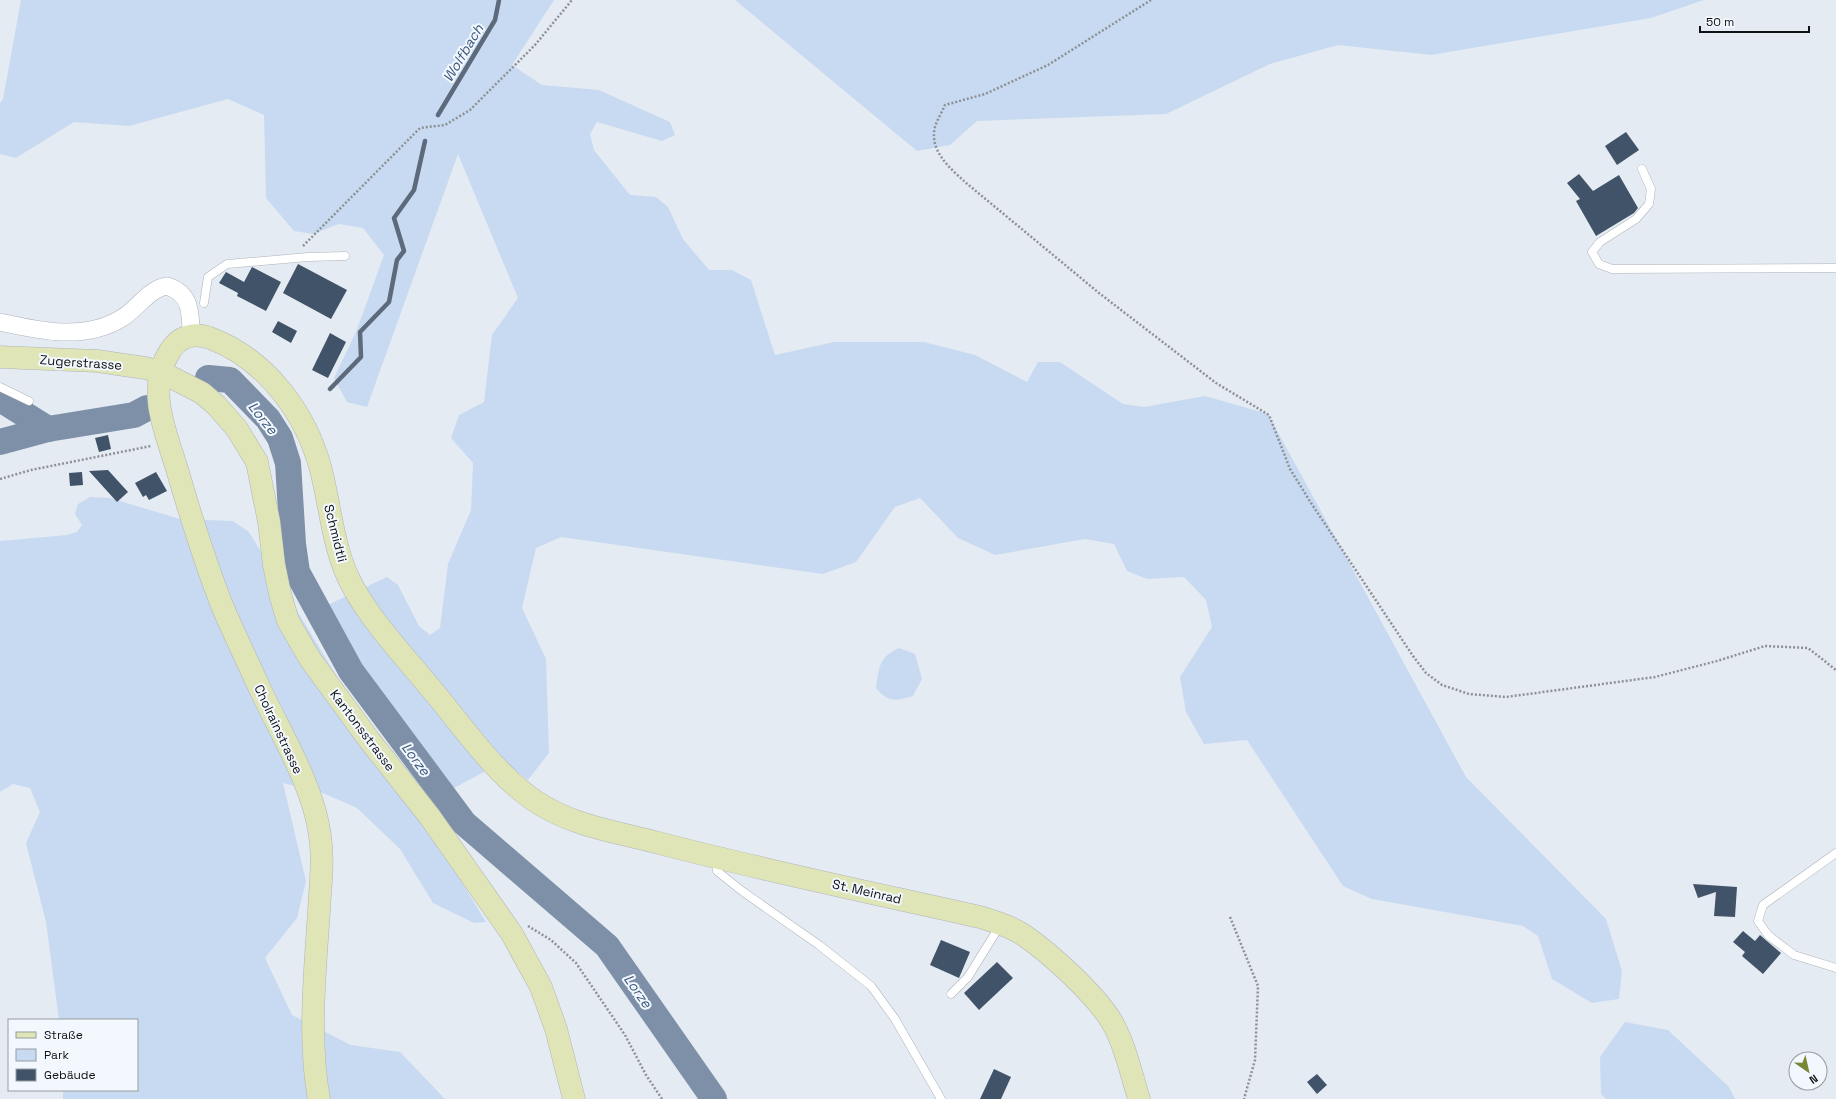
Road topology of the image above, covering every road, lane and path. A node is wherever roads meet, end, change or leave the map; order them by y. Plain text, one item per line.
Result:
1 (572, 0) edge
2 (1151, 0) edge
3 (1642, 169) dead end
4 (302, 247) dead end
5 (345, 256) dead end
6 (1836, 268) edge
7 (204, 303) dead end
8 (0, 322) edge
9 (192, 335) junction
10 (0, 357) edge
11 (161, 372) junction
12 (0, 387) edge
13 (29, 401) dead end
14 (169, 442) junction
15 (0, 479) edge
16 (1836, 670) edge
17 (516, 786) joint
18 (1836, 853) edge
19 (716, 858) junction
20 (1230, 917) dead end
21 (522, 923) dead end
22 (1002, 924) junction
23 (1836, 968) edge
24 (952, 994) dead end
25 (319, 1099) edge
26 (574, 1099) edge
27 (662, 1099) edge
28 (941, 1099) edge
29 (1139, 1099) edge
30 (1244, 1099) edge

1 - 4 path
2 - 16 path
3 - 6 lane
5 - 7 lane
8 - 9 street
9 - 11 street
9 - 17 street, Schmidtli
10 - 11 street, Zugerstrasse
11 - 14 street, Cholrainstrasse
11 - 26 street, Kantonsstrasse
12 - 13 lane
14 - 15 path
14 - 25 street, Cholrainstrasse
17 - 19 street, St. Meinrad
18 - 23 lane
19 - 22 street, St. Meinrad
19 - 28 lane
20 - 30 path
21 - 27 path
22 - 24 lane
22 - 29 street, St. Meinrad

